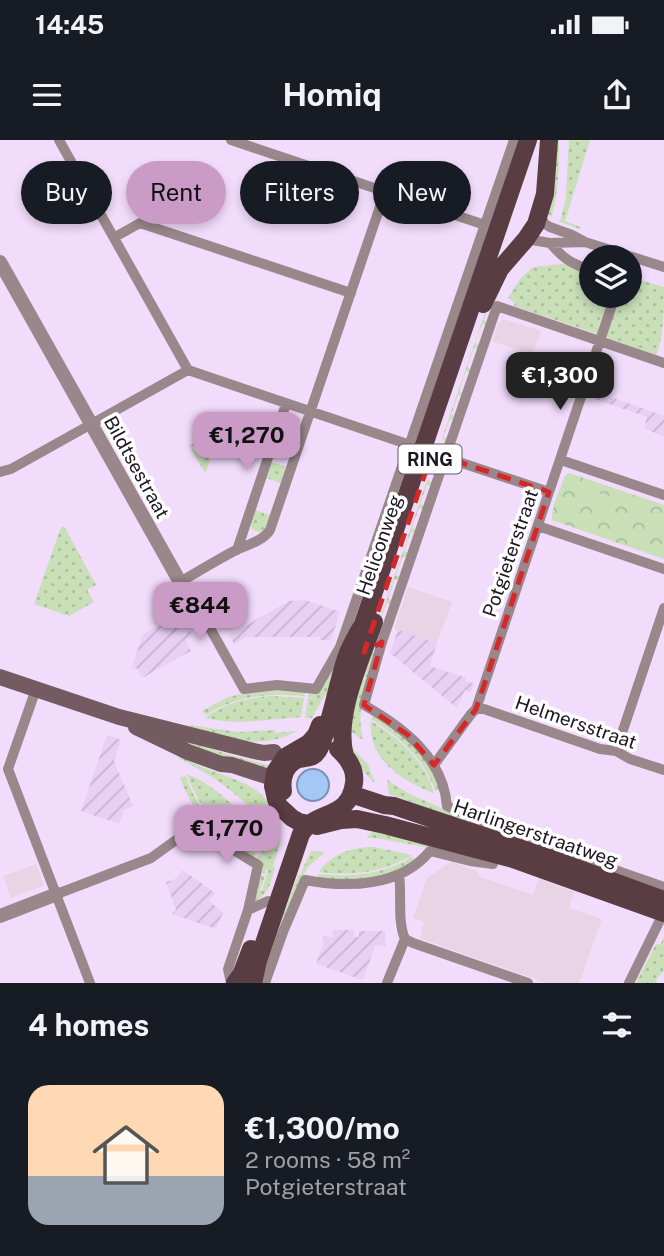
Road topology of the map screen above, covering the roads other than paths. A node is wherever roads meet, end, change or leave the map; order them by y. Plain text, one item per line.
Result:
1 (59, 140) edge
2 (231, 140) edge
3 (514, 140) edge
4 (528, 140) edge
5 (549, 140) edge
6 (258, 144) edge
7 (516, 174) junction
8 (373, 187) edge
9 (545, 194) junction
10 (504, 211) junction
11 (539, 214) junction
12 (471, 220) edge
13 (374, 224) edge
14 (485, 225) junction
15 (115, 237) junction
16 (526, 239) junction
17 (585, 242) junction
18 (550, 243) junction
19 (0, 262) edge
20 (579, 265) edge
21 (664, 267) edge
22 (351, 293) junction
23 (611, 308) edge
24 (601, 342) junction
25 (664, 363) edge
26 (188, 370) junction
27 (286, 404) junction
28 (310, 412) junction
29 (91, 424) junction
30 (427, 451) junction
31 (561, 460) junction
32 (0, 472) edge
33 (549, 492) junction
34 (664, 495) edge
35 (538, 526) junction
36 (237, 550) junction
37 (664, 569) edge
38 (180, 582) junction
39 (664, 608) edge
40 (382, 642) junction
41 (355, 653) junction
42 (0, 677) edge
43 (36, 689) junction
44 (244, 689) joint
45 (343, 691) junction
46 (477, 709) junction
47 (119, 717) junction
48 (302, 748) junction
49 (616, 751) junction
50 (345, 756) junction
51 (434, 765) junction
52 (4, 770) edge
53 (664, 770) edge
54 (353, 786) junction
55 (277, 788) junction
56 (285, 812) junction
57 (326, 820) junction
58 (493, 864) dead end
59 (399, 874) junction
60 (664, 887) edge
61 (57, 894) junction
62 (664, 900) edge
63 (268, 901) junction
64 (248, 910) junction
65 (664, 913) edge
66 (0, 916) edge
67 (405, 939) junction
68 (499, 978) edge
69 (90, 983) edge
70 (233, 983) edge
71 (254, 983) edge
72 (265, 983) edge
73 (387, 983) edge
74 (528, 983) edge
75 (629, 983) edge

1 - 15 street
2 - 6 street
3 - 14 street, Heliconweg
4 - 7 main road, Heliconweg / RING
5 - 9 main road, Heliconweg / RING
6 - 8 street
7 - 9 main road
7 - 10 main road, Heliconweg / RING
9 - 11 main road, Heliconweg / RING
10 - 16 main road
10 - 30 main road, Heliconweg / RING
11 - 16 main road, Heliconweg / RING
11 - 17 street
12 - 14 street
13 - 22 street
14 - 30 street, Heliconweg
15 - 22 street
15 - 26 street
16 - 18 street
16 - 30 main road, Heliconweg / RING
17 - 18 street
17 - 21 street
18 - 20 street
19 - 29 street, Bildtsestraat
22 - 28 street
23 - 24 street, Potgieterstraat
24 - 25 street
24 - 30 street, Heliconweg
24 - 31 street, Potgieterstraat
26 - 27 street
26 - 29 street
27 - 28 street
27 - 36 street
28 - 30 street
28 - 36 street
29 - 32 street
29 - 38 street, Bildtsestraat
30 - 33 street
30 - 40 street, Heliconweg
30 - 41 main road, Heliconweg / RING
30 - 44 street, Heliconweg
31 - 33 street, Potgieterstraat
31 - 34 street
33 - 35 street, Potgieterstraat
35 - 37 street
35 - 46 street, Potgieterstraat
36 - 38 street
38 - 44 street, Bildtsestraat
39 - 49 street
40 - 41 street
40 - 51 street, Heliconweg
41 - 45 main road, Heliconweg
42 - 43 main road
43 - 47 main road
43 - 52 street
45 - 48 main road, Heliconweg
45 - 50 main road, Heliconweg
46 - 49 street, Helmersstraat
46 - 51 street, Potgieterstraat
47 - 48 main road
47 - 55 main road
48 - 50 main road
48 - 54 main road
48 - 55 main road, Heliconweg
48 - 55 main road
49 - 53 street, Helmersstraat
50 - 54 main road
51 - 60 street, Harlingerstraatweg
52 - 61 street
54 - 57 main road
54 - 62 main road, Harlingerstraatweg
55 - 56 main road
55 - 57 main road
56 - 57 main road
56 - 63 main road
57 - 65 main road, Harlingerstraatweg
57 - 71 main road
58 - 59 street
59 - 67 street
59 - 72 street
61 - 64 street
61 - 66 street
61 - 69 street
63 - 64 street
63 - 70 main road
64 - 70 street
65 - 75 street
67 - 68 street
67 - 73 street
68 - 74 street

